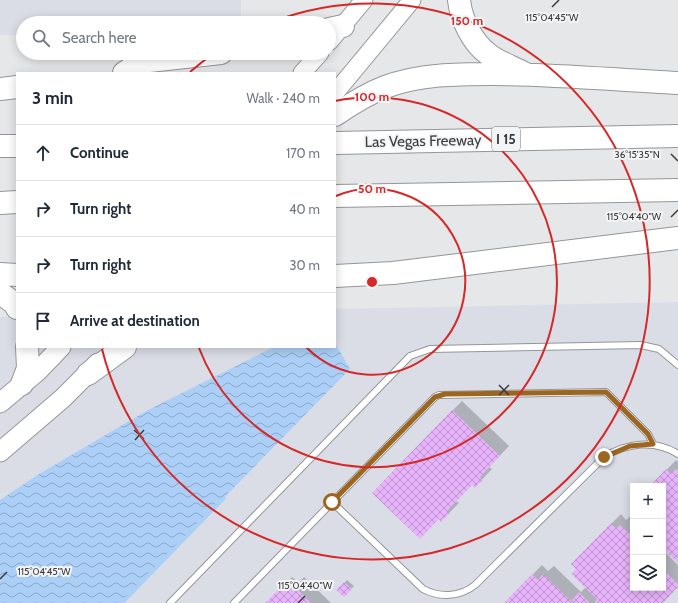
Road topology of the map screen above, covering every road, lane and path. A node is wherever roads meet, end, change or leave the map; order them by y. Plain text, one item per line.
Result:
1 (364, 0) edge
2 (412, 0) edge
3 (460, 0) edge
4 (336, 31) edge
5 (158, 60) edge
6 (314, 60) edge
7 (125, 72) edge
8 (303, 72) edge
9 (527, 74) junction
10 (678, 83) edge
11 (16, 87) edge
12 (0, 89) edge
13 (336, 92) edge
14 (336, 114) edge
15 (678, 136) edge
16 (336, 143) edge
17 (0, 146) edge
18 (16, 146) edge
19 (678, 190) edge
20 (336, 196) edge
21 (16, 202) edge
22 (0, 203) edge
23 (678, 238) edge
24 (393, 273) junction
25 (0, 274) edge
26 (16, 274) edge
27 (336, 276) edge
28 (336, 286) edge
29 (0, 293) edge
30 (16, 306) edge
31 (27, 348) edge
32 (60, 348) edge
33 (113, 348) edge
34 (124, 348) edge
35 (678, 365) edge
36 (88, 374) junction
37 (22, 384) junction
38 (0, 403) edge
39 (653, 444) junction
40 (0, 452) edge
41 (678, 454) edge
42 (332, 502) junction
43 (170, 603) edge
44 (234, 603) edge

1 - 4 main road
2 - 13 main road
3 - 9 highway
5 - 7 highway
6 - 8 main road
9 - 10 highway
9 - 14 highway
11 - 12 highway
15 - 16 highway, Las Vegas Freeway / I 15
17 - 18 highway
19 - 20 highway
21 - 22 highway
23 - 24 highway
24 - 27 highway
24 - 28 highway
25 - 26 highway
29 - 30 highway
31 - 37 highway
32 - 37 main road
33 - 36 main road
34 - 36 highway
35 - 43 lane
36 - 40 main road
37 - 38 main road
39 - 41 lane
39 - 42 lane
39 - 42 lane
42 - 44 lane

